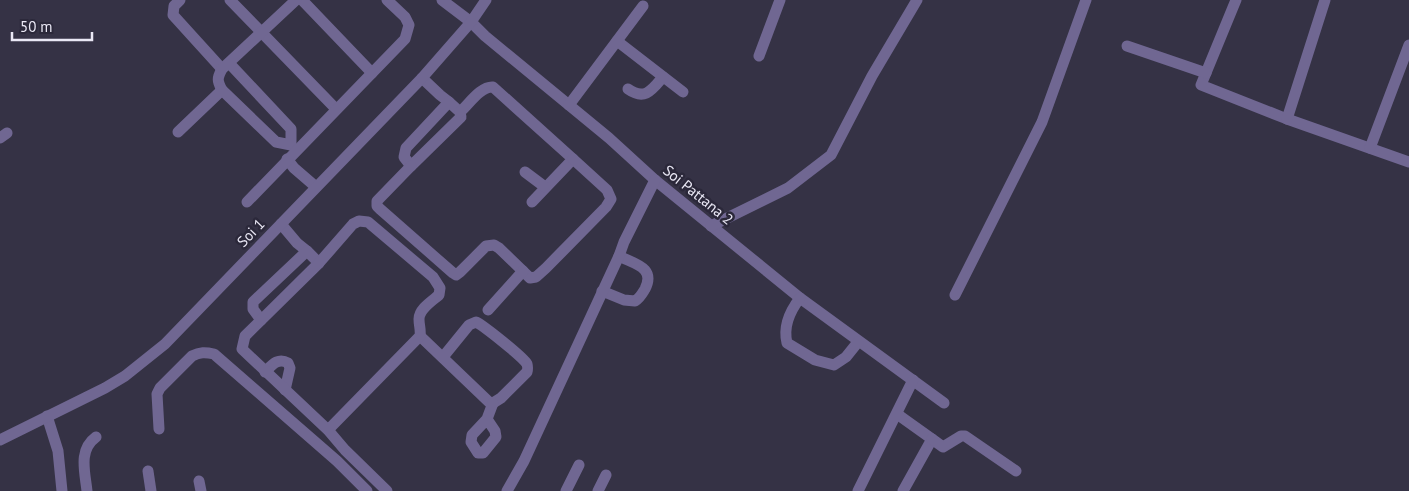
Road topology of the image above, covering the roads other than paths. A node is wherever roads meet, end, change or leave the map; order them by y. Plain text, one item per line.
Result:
1 (180, 0) edge
2 (230, 0) edge
3 (296, 0) edge
4 (302, 0) edge
5 (387, 0) edge
6 (442, 0) edge
7 (486, 0) edge
8 (780, 0) edge
9 (916, 0) edge
10 (1086, 0) edge
11 (1236, 0) edge
12 (1325, 0) edge
13 (643, 6) dead end
14 (471, 22) junction
15 (261, 32) junction
16 (617, 41) junction
17 (1409, 45) edge
18 (1127, 46) dead end
19 (759, 56) dead end
20 (226, 66) junction
21 (372, 73) junction
22 (1206, 73) junction
23 (663, 77) junction
24 (422, 78) junction
25 (628, 89) dead end
26 (222, 90) junction
27 (683, 92) dead end
28 (449, 102) junction
29 (569, 105) junction
30 (336, 109) junction
31 (460, 112) junction
32 (1287, 119) junction
33 (178, 132) dead end
34 (294, 148) junction
35 (1370, 148) junction
36 (573, 159) junction
37 (287, 160) junction
38 (1409, 162) edge
39 (411, 166) junction
40 (525, 172) dead end
41 (655, 180) junction
42 (316, 187) junction
43 (545, 187) junction
44 (247, 202) dead end
45 (532, 202) dead end
46 (281, 224) junction
47 (711, 226) junction
48 (307, 251) junction
49 (622, 257) junction
50 (319, 263) junction
51 (523, 271) junction
52 (607, 292) junction
53 (955, 295) dead end
54 (800, 298) junction
55 (488, 310) dead end
56 (261, 320) junction
57 (420, 336) junction
58 (858, 342) junction
59 (443, 357) junction
60 (265, 372) junction
61 (911, 384) junction
62 (285, 390) junction
63 (493, 403) junction
64 (944, 403) dead end
65 (897, 414) junction
66 (47, 416) junction
67 (487, 419) dead end
68 (159, 429) dead end
69 (328, 430) junction
70 (96, 437) dead end
71 (932, 439) junction
72 (0, 440) edge
73 (579, 464) dead end
74 (148, 470) dead end
75 (1016, 471) dead end
76 (606, 474) dead end
77 (62, 491) edge
78 (86, 491) edge
79 (151, 491) edge
80 (367, 491) edge
81 (387, 491) edge
82 (507, 491) edge
83 (566, 491) edge
84 (598, 491) edge
85 (858, 491) edge
86 (903, 491) edge

1 - 20 street
2 - 15 street
3 - 15 street
4 - 21 street
5 - 21 street
6 - 14 street, Soi Pattana 2
7 - 14 street, Soi 1
8 - 19 street
9 - 47 street
10 - 53 street
11 - 22 street
12 - 32 street
13 - 16 street
14 - 24 street, Soi 1
14 - 29 street, Soi Pattana 2
15 - 20 street
15 - 30 street
16 - 23 street
16 - 29 street
17 - 35 street
18 - 22 street
20 - 26 street
20 - 34 street
21 - 30 street
22 - 32 street
23 - 25 street
23 - 27 street
24 - 28 street
24 - 42 street, Soi 1
26 - 33 street
26 - 34 street
28 - 31 street
28 - 39 street
29 - 41 street, Soi Pattana 2
30 - 34 street
31 - 36 street
31 - 39 street
32 - 35 street
34 - 37 street
35 - 38 street
36 - 43 street
36 - 51 street
37 - 42 street
37 - 44 street
39 - 51 street
40 - 43 street
41 - 47 street, Soi Pattana 2
41 - 49 street
42 - 46 street, Soi 1
43 - 45 street
46 - 48 street
46 - 66 street, Soi 1
47 - 54 street, Soi Pattana 2
48 - 50 street
48 - 56 street
49 - 52 street
49 - 52 street
50 - 56 street
50 - 57 street
51 - 55 street
52 - 82 street
54 - 58 street, Soi Pattana 2
54 - 58 street
56 - 60 street
57 - 59 street
57 - 69 street
58 - 61 street, Soi Pattana 2
59 - 63 street
59 - 63 street
60 - 62 street
60 - 62 street
61 - 64 street, Soi Pattana 2
61 - 65 street
62 - 69 street
63 - 67 street
65 - 71 street
65 - 85 street
66 - 72 street, Soi 1
66 - 77 street
68 - 80 street
69 - 81 street
70 - 78 street
71 - 75 street
71 - 86 street
73 - 83 street
74 - 79 street
76 - 84 street

